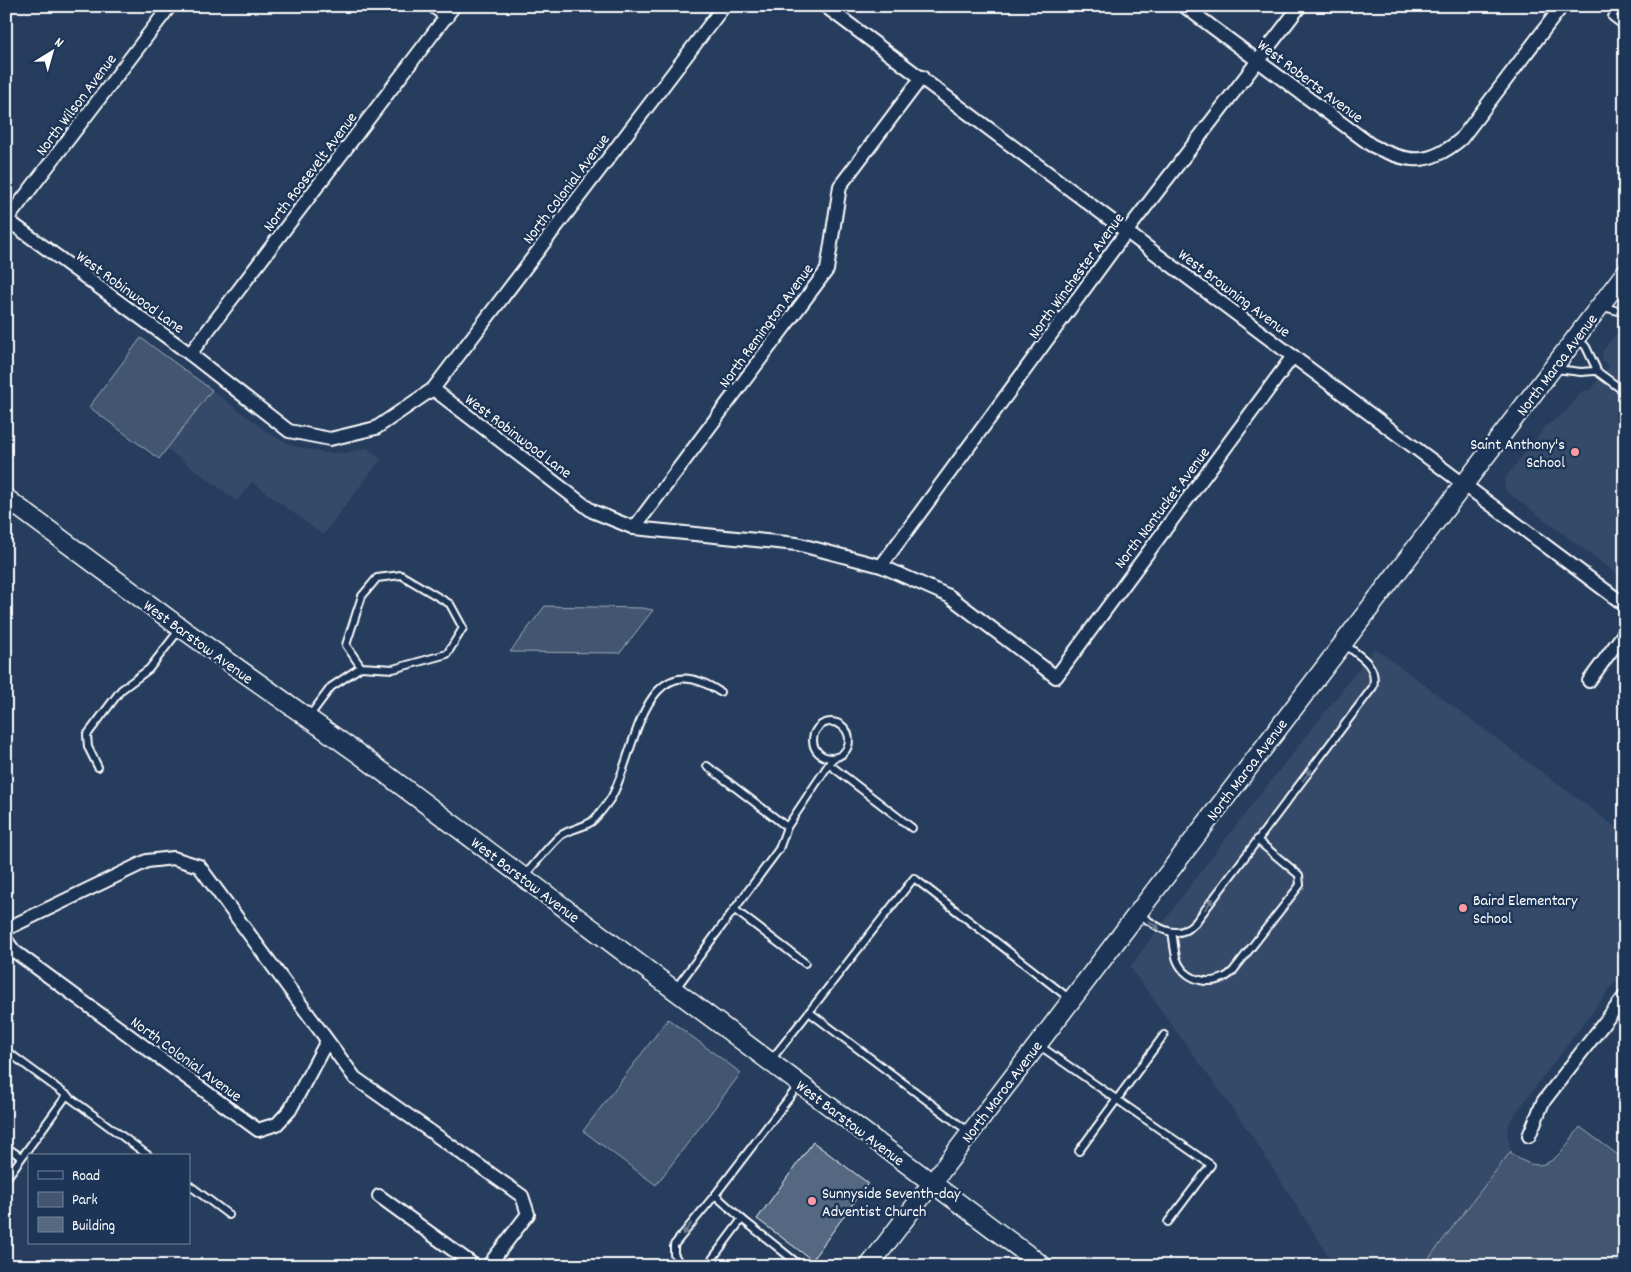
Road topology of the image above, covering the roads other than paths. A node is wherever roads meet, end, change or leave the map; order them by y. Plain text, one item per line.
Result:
1 (170, 6) edge
2 (433, 6) edge
3 (724, 6) edge
4 (824, 6) edge
5 (1184, 6) edge
6 (1300, 6) edge
7 (1562, 6) edge
8 (1618, 6) edge
9 (450, 11) edge
10 (1625, 27) edge
11 (1258, 61) junction
12 (922, 78) junction
13 (6, 220) edge
14 (1128, 231) junction
15 (1625, 273) edge
16 (1600, 306) junction
17 (1625, 313) edge
18 (1577, 336) junction
19 (190, 354) junction
20 (1293, 356) junction
21 (1552, 368) junction
22 (1595, 370) junction
23 (432, 389) junction
24 (1625, 392) edge
25 (1463, 485) junction
26 (6, 498) edge
27 (634, 528) junction
28 (881, 566) junction
29 (1625, 605) edge
30 (181, 628) junction
31 (1625, 632) edge
32 (1343, 643) junction
33 (361, 667) junction
34 (1056, 676) joint
35 (1588, 681) dead end
36 (720, 692) dead end
37 (308, 719) junction
38 (833, 758) junction
39 (830, 765) junction
40 (706, 766) dead end
41 (98, 767) dead end
42 (787, 827) junction
43 (912, 828) dead end
44 (1257, 840) junction
45 (523, 877) junction
46 (735, 910) junction
47 (1137, 913) junction
48 (6, 929) edge
49 (1172, 932) junction
50 (6, 940) edge
51 (805, 963) dead end
52 (675, 989) junction
53 (1625, 996) edge
54 (1070, 1000) junction
55 (809, 1012) junction
56 (1164, 1035) dead end
57 (326, 1041) junction
58 (1036, 1044) junction
59 (12, 1055) dead end
60 (770, 1061) junction
61 (800, 1084) junction
62 (67, 1095) junction
63 (1116, 1101) junction
64 (969, 1132) junction
65 (1529, 1136) dead end
66 (6, 1147) edge
67 (1079, 1151) dead end
68 (146, 1154) edge
69 (21, 1157) junction
70 (6, 1180) edge
71 (931, 1181) junction
72 (190, 1186) edge
73 (379, 1196) dead end
74 (715, 1196) junction
75 (229, 1215) dead end
76 (742, 1219) junction
77 (1168, 1222) dead end
78 (475, 1266) edge
79 (488, 1266) edge
80 (682, 1266) edge
81 (707, 1266) edge
82 (801, 1266) edge
83 (869, 1266) edge
84 (1043, 1266) edge

1 - 13 street, North Wilson Avenue
2 - 9 street
3 - 23 street, North Colonial Avenue
4 - 12 street, West Browning Avenue
5 - 11 street, West Roberts Avenue
6 - 11 street, North Winchester Avenue
7 - 11 street, West Roberts Avenue
8 - 10 lane
9 - 19 street, North Roosevelt Avenue
11 - 14 street, North Winchester Avenue
12 - 14 street, West Browning Avenue
12 - 27 street, North Remington Avenue
13 - 19 street, West Robinwood Lane
14 - 20 street, West Browning Avenue
14 - 28 street, North Winchester Avenue
15 - 16 street, North Maroa Avenue
16 - 17 lane
16 - 18 street, North Maroa Avenue
18 - 21 street, North Maroa Avenue
18 - 22 lane
19 - 23 street, West Robinwood Lane
20 - 25 street, West Browning Avenue
20 - 34 street, North Nantucket Avenue
21 - 22 lane
21 - 25 street, North Maroa Avenue
22 - 24 lane
23 - 27 street, West Robinwood Lane
25 - 29 street, West Browning Avenue
25 - 32 street, North Maroa Avenue
26 - 30 street, West Barstow Avenue
27 - 28 street, West Robinwood Lane
28 - 34 street, West Robinwood Lane
30 - 37 street, West Barstow Avenue
30 - 41 lane
31 - 35 street
44 -> 32 lane
32 - 47 street, North Maroa Avenue
33 - 33 lane
33 - 37 lane
36 - 45 lane
37 - 45 street, West Barstow Avenue
38 - 38 lane
38 - 39 lane
39 - 42 lane
39 - 43 lane
40 - 42 lane
42 - 46 lane
49 -> 44 lane
44 - 49 lane
45 - 52 street, West Barstow Avenue
46 - 51 lane
46 - 52 lane
47 -> 49 lane
47 - 54 street, North Maroa Avenue
48 - 57 street
50 - 57 street, North Colonial Avenue
52 - 60 street, West Barstow Avenue
53 - 65 street
54 - 55 lane
54 - 58 street, North Maroa Avenue
55 - 60 lane
55 - 64 lane
56 - 63 lane
57 - 79 street
58 - 63 lane
58 - 64 street, North Maroa Avenue
59 - 62 lane
60 - 61 street, West Barstow Avenue
61 - 71 street, West Barstow Avenue
61 - 74 lane
62 - 68 lane
62 - 69 lane
63 - 67 lane
63 - 77 lane
64 - 71 street, North Maroa Avenue
66 - 69 lane
69 - 70 lane
71 - 83 street, North Maroa Avenue
71 - 84 street, West Barstow Avenue
72 - 75 lane
73 - 78 street
74 - 76 lane
74 -> 80 lane
76 - 81 lane
76 - 82 lane

